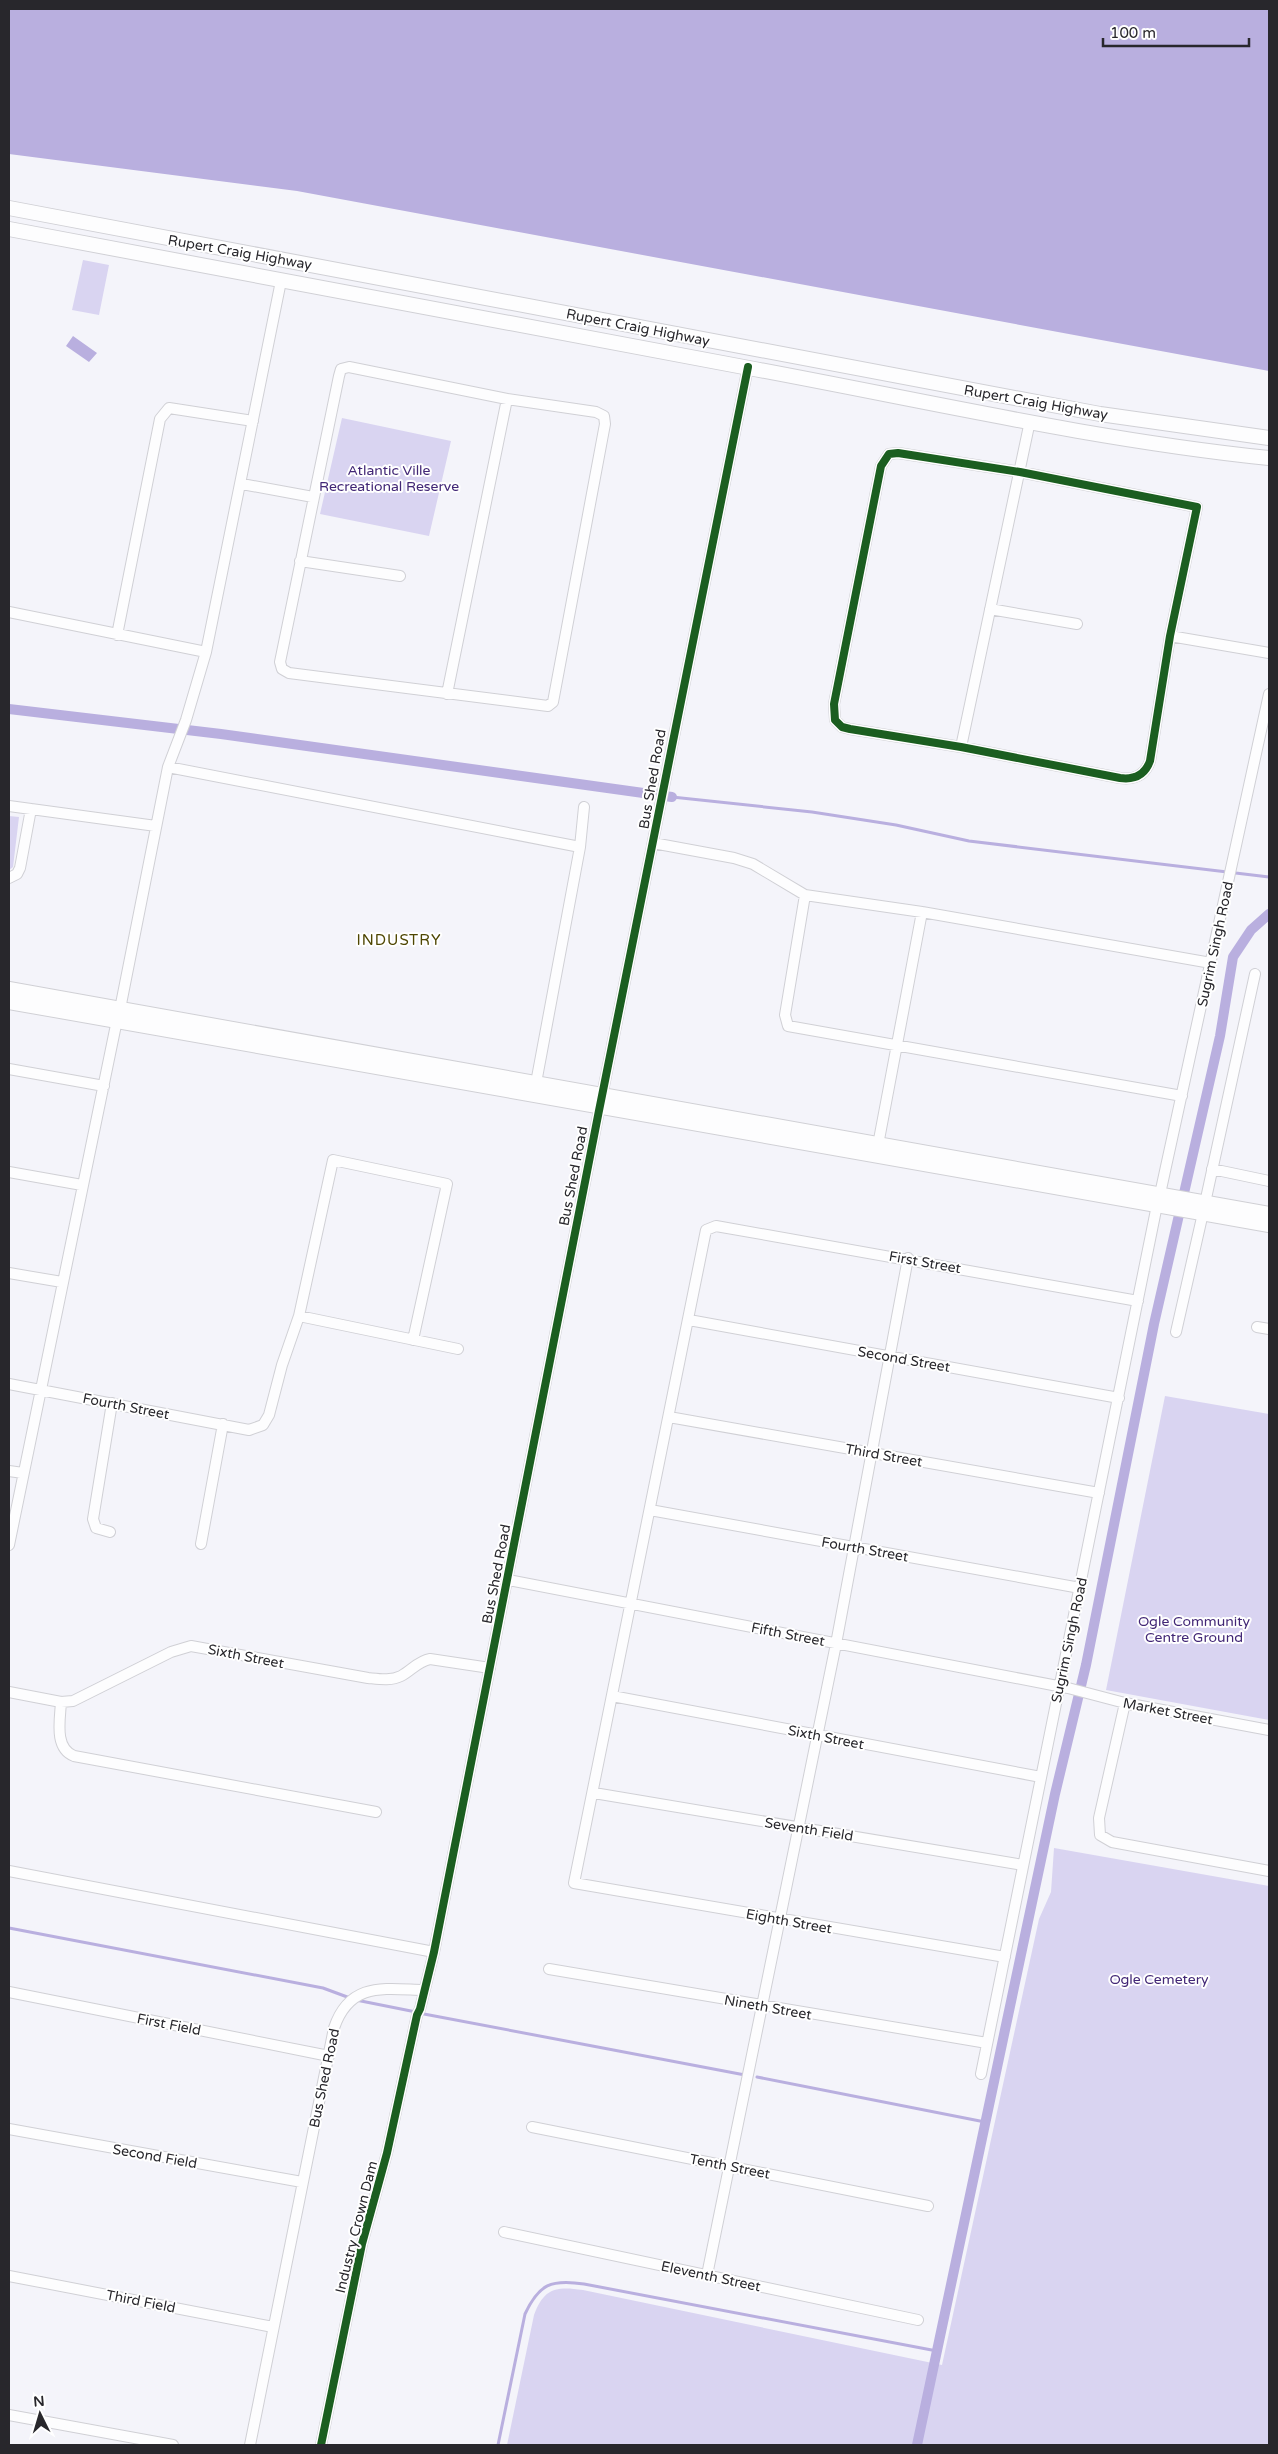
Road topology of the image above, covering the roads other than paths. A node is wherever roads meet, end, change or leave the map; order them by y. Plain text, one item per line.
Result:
1 (9, 208) edge
2 (9, 229) edge
3 (281, 281) junction
4 (748, 367) junction
5 (507, 399) junction
6 (253, 421) junction
7 (1030, 421) junction
8 (1269, 438) edge
9 (1269, 458) edge
10 (1020, 472) junction
11 (242, 484) junction
12 (313, 497) junction
13 (300, 561) junction
14 (400, 576) dead end
15 (990, 609) junction
16 (9, 612) edge
17 (1077, 624) dead end
18 (117, 635) junction
19 (1170, 636) junction
20 (206, 652) junction
21 (1269, 653) edge
22 (447, 694) junction
23 (1269, 694) edge
24 (961, 748) junction
25 (168, 767) junction
26 (9, 806) edge
27 (584, 807) dead end
28 (31, 808) junction
29 (156, 826) junction
30 (653, 843) junction
31 (580, 847) junction
32 (9, 878) edge
33 (805, 895) junction
34 (922, 912) junction
35 (1211, 963) junction
36 (1255, 974) dead end
37 (9, 989) edge
38 (9, 1002) edge
39 (119, 1014) junction
40 (896, 1046) junction
41 (9, 1069) edge
42 (536, 1082) junction
43 (104, 1086) junction
44 (1182, 1096) junction
45 (600, 1101) junction
46 (878, 1144) junction
47 (1212, 1170) junction
48 (9, 1172) edge
49 (1269, 1181) edge
50 (82, 1185) junction
51 (1160, 1200) junction
52 (1202, 1208) junction
53 (1269, 1214) edge
54 (1269, 1225) edge
55 (908, 1258) junction
56 (9, 1273) edge
57 (62, 1282) junction
58 (1138, 1301) junction
59 (300, 1316) junction
60 (689, 1320) junction
61 (1257, 1327) dead end
62 (1269, 1329) edge
63 (1176, 1332) dead end
64 (414, 1340) junction
65 (458, 1350) dead end
66 (890, 1356) junction
67 (9, 1384) edge
68 (40, 1390) junction
69 (1118, 1398) junction
70 (112, 1403) junction
71 (669, 1417) junction
72 (223, 1424) junction
73 (872, 1452) junction
74 (9, 1471) edge
75 (23, 1473) junction
76 (1099, 1493) junction
77 (650, 1510) junction
78 (110, 1532) dead end
79 (201, 1544) dead end
80 (9, 1545) edge
81 (854, 1547) junction
82 (508, 1580) junction
83 (1080, 1588) junction
84 (630, 1604) junction
85 (836, 1644) junction
86 (490, 1668) junction
87 (1064, 1688) junction
88 (9, 1692) edge
89 (612, 1696) junction
90 (61, 1702) junction
91 (1125, 1703) junction
92 (1269, 1730) edge
93 (817, 1735) junction
94 (1041, 1777) junction
95 (594, 1793) junction
96 (376, 1812) dead end
97 (799, 1827) junction
98 (1023, 1865) junction
99 (9, 1871) edge
100 (1269, 1871) edge
101 (780, 1919) junction
102 (434, 1952) junction
103 (1005, 1957) junction
104 (549, 1969) dead end
105 (424, 1990) junction
106 (9, 1992) edge
107 (762, 2006) junction
108 (987, 2043) junction
109 (328, 2056) junction
110 (981, 2074) dead end
111 (532, 2127) dead end
112 (9, 2130) edge
113 (729, 2166) junction
114 (302, 2182) junction
115 (928, 2206) dead end
116 (504, 2232) dead end
117 (707, 2275) junction
118 (9, 2276) edge
119 (918, 2320) dead end
120 (274, 2327) junction
121 (9, 2415) edge
122 (173, 2445) edge
123 (250, 2445) edge
124 (321, 2445) edge

1 - 8 main road, Rupert Craig Highway
2 - 3 main road, Rupert Craig Highway
3 - 4 main road, Rupert Craig Highway
3 - 6 street
4 - 7 main road, Rupert Craig Highway
4 - 30 street, Bus Shed Road
5 - 12 street
5 - 22 street
5 - 22 street
6 - 11 street
6 - 18 street
7 - 9 main road, Rupert Craig Highway
7 - 10 street
10 - 15 street
10 - 19 street
10 - 24 street
11 - 12 street
11 - 20 street
12 - 13 street
13 - 14 street
13 - 22 street
15 - 17 street
15 - 24 street
16 - 18 street
18 - 20 street
19 - 21 street
19 - 24 street
20 - 25 street
23 - 35 street, Sugrim Singh Road
25 - 29 street
25 - 31 street
26 - 28 street
27 - 31 street
28 - 29 street
28 - 32 street
29 - 39 street
30 - 33 street
30 - 45 street, Bus Shed Road
31 - 42 street
33 - 34 street
33 - 40 street
34 - 35 street
34 - 40 street
35 - 44 street, Sugrim Singh Road
36 - 47 street
37 - 39 main road
38 - 39 main road
39 - 42 main road
39 - 43 street
39 - 45 main road
40 - 44 street
40 - 46 street
41 - 43 street
42 - 45 main road
43 - 50 street
44 - 51 street, Sugrim Singh Road
45 - 46 main road
45 - 51 main road
45 - 82 street, Bus Shed Road
46 - 51 main road
47 - 49 street
47 - 52 street
48 - 50 street
50 - 57 street
51 - 52 main road
51 - 58 street, Sugrim Singh Road
52 - 53 main road
52 - 54 main road
52 - 63 street
55 - 58 street, First Street
55 - 60 street, First Street
55 - 66 street
56 - 57 street
57 - 68 street
58 - 69 street, Sugrim Singh Road
59 - 64 street
59 - 64 street
59 - 72 street, Fourth Street
60 - 66 street, Second Street
60 - 71 street
61 - 62 street
64 - 65 street
66 - 69 street, Second Street
66 - 73 street
67 - 68 street, Fourth Street
68 - 70 street, Fourth Street
68 - 75 street
69 - 76 street, Sugrim Singh Road
70 - 72 street, Fourth Street
70 - 78 street
71 - 73 street, Third Street
71 - 77 street
72 - 79 street
73 - 76 street, Third Street
73 - 81 street
74 - 75 street
75 - 80 street
76 - 83 street, Sugrim Singh Road
77 - 81 street, Fourth Street
77 - 84 street
81 - 83 street, Fourth Street
81 - 85 street
82 - 84 street, Fifth Street
82 - 86 street, Bus Shed Road
83 - 87 street, Sugrim Singh Road
84 - 85 street, Fifth Street
84 - 89 street
85 - 87 street, Fifth Street
85 - 93 street
86 - 90 street, Sixth Street
86 - 102 street, Bus Shed Road
87 - 91 street, Market Street
87 - 94 street, Sugrim Singh Road
88 - 90 street, Sixth Street
89 - 93 street, Sixth Street
89 - 95 street
90 - 96 street
91 - 92 street, Market Street
91 - 100 street
93 - 94 street, Sixth Street
93 - 97 street
94 - 98 street, Sugrim Singh Road
95 - 97 street, Seventh Field
95 - 101 street, Eighth Street
97 - 98 street, Seventh Field
97 - 101 street
98 - 103 street, Sugrim Singh Road
99 - 102 street
101 - 103 street, Eighth Street
101 - 107 street
102 - 105 street, Bus Shed Road
103 - 108 street, Sugrim Singh Road
104 - 107 street, Nineth Street
105 - 109 street, Bus Shed Road
105 - 124 street, Industry Crown Dam
106 - 109 street, First Field
107 - 108 street, Nineth Street
107 - 113 street
108 - 110 street, Sugrim Singh Road
109 - 114 street, Bus Shed Road
111 - 113 street, Tenth Street
112 - 114 street, Second Field
113 - 115 street, Tenth Street
113 - 117 street
114 - 120 street, Bus Shed Road
116 - 117 street, Eleventh Street
117 - 119 street, Eleventh Street
118 - 120 street, Third Field
120 - 123 street, Bus Shed Road
121 - 122 street

